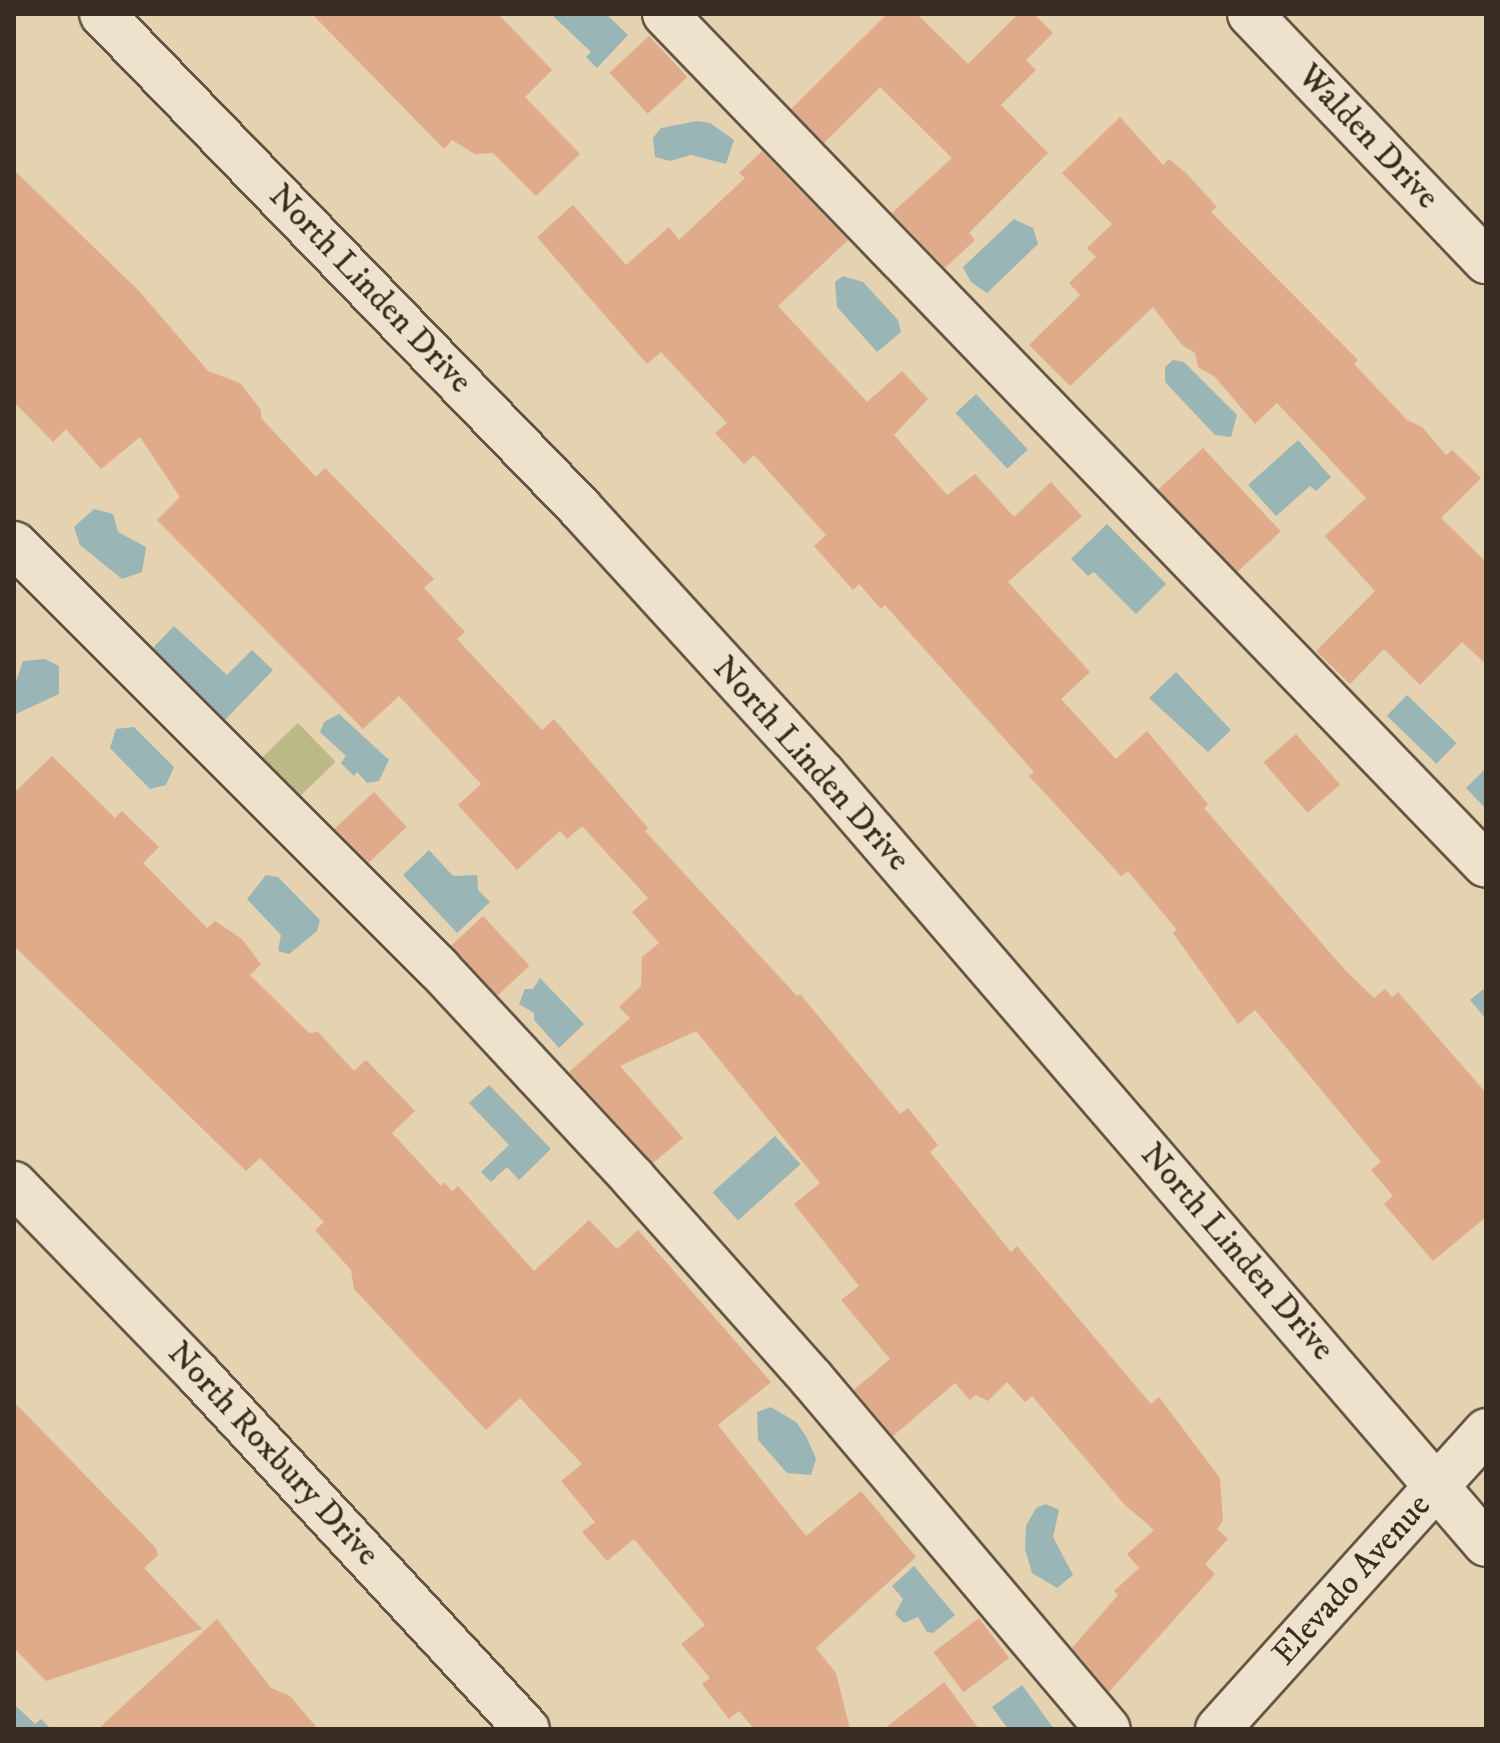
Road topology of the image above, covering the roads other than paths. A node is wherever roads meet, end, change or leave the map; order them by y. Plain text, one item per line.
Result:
1 (102, 14) edge
2 (665, 14) edge
3 (1250, 14) edge
4 (1486, 261) edge
5 (14, 544) edge
6 (1486, 865) edge
7 (14, 1184) edge
8 (1486, 1431) edge
9 (1437, 1485) junction
10 (1486, 1544) edge
11 (527, 1729) edge
12 (1108, 1729) edge
13 (1218, 1729) edge

1 - 9 street, North Linden Drive
2 - 6 street
3 - 4 street, Walden Drive
5 - 12 street
7 - 11 street, North Roxbury Drive
8 - 9 street, Elevado Avenue
9 - 10 street, North Linden Drive
9 - 13 street, Elevado Avenue

